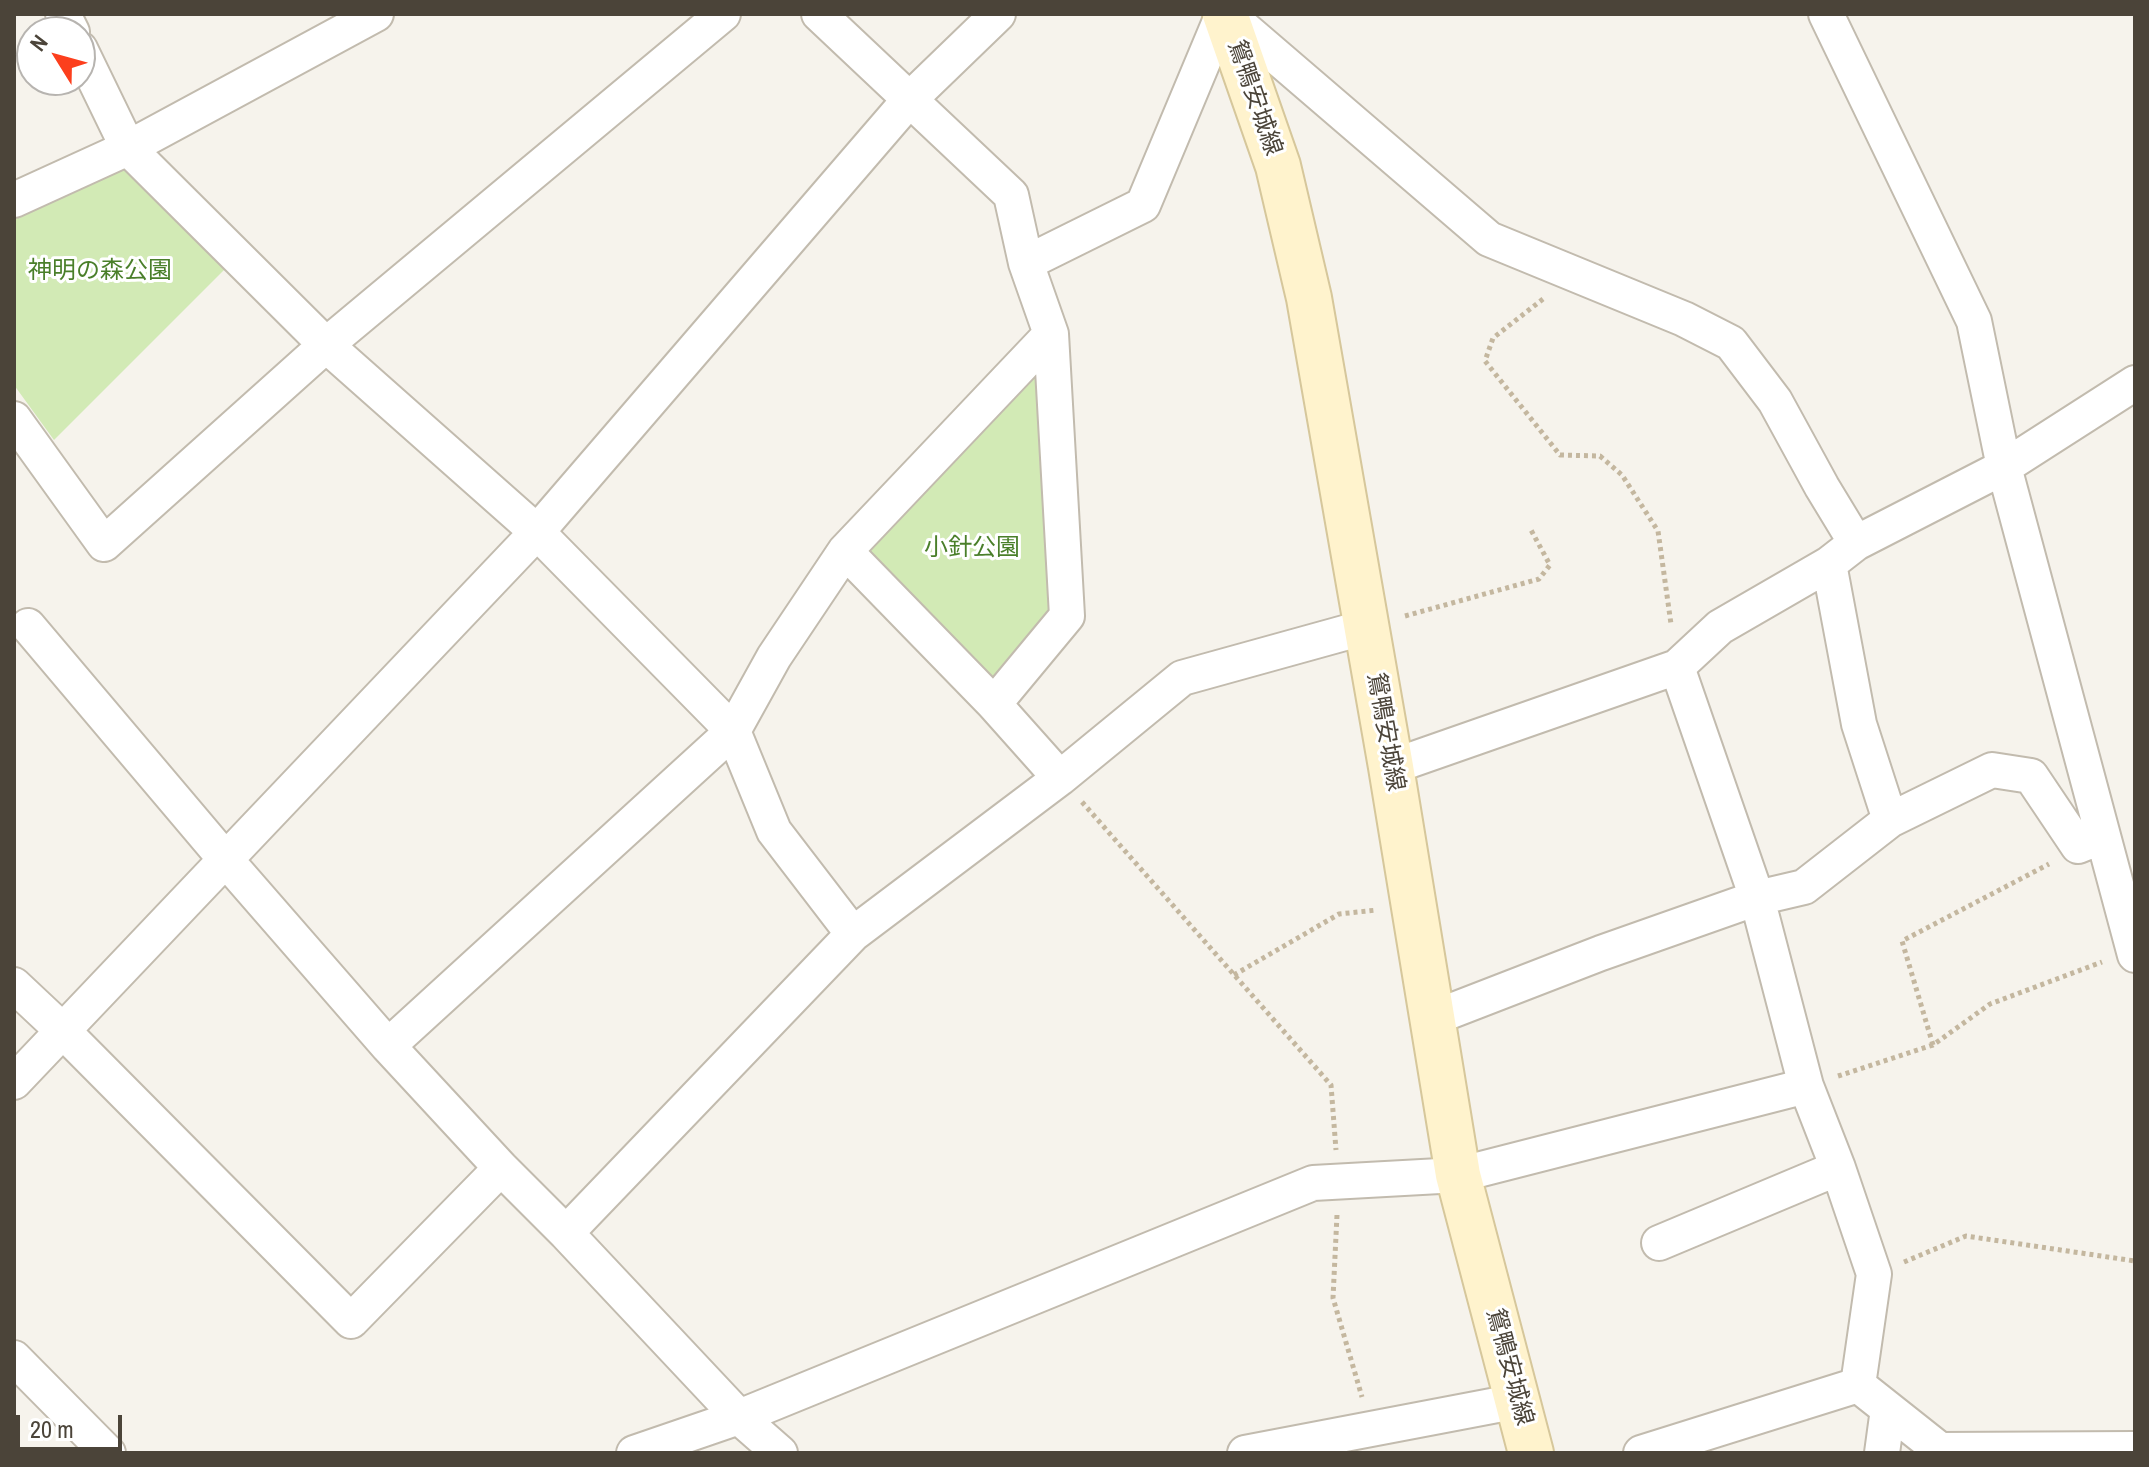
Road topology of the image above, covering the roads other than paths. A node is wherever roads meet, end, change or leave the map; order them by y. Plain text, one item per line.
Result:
1 (376, 14) edge
2 (723, 14) edge
3 (819, 14) edge
4 (998, 14) edge
5 (1225, 14) edge
6 (1826, 14) edge
7 (96, 82) edge
8 (910, 99) junction
9 (128, 148) junction
10 (14, 200) edge
11 (1026, 263) junction
12 (1051, 334) junction
13 (326, 345) junction
14 (2135, 383) edge
15 (14, 419) edge
16 (2004, 467) junction
17 (537, 532) junction
18 (1856, 543) junction
19 (845, 551) junction
20 (1829, 564) junction
21 (28, 626) dead end
22 (1366, 627) junction
23 (1677, 667) junction
24 (994, 704) junction
25 (733, 731) junction
26 (1391, 767) junction
27 (1060, 778) junction
28 (1890, 820) junction
29 (2103, 836) junction
30 (226, 860) junction
31 (1757, 898) junction
32 (853, 934) junction
33 (2134, 953) edge
34 (14, 985) edge
35 (1433, 1018) junction
36 (63, 1031) junction
37 (388, 1046) junction
38 (14, 1082) edge
39 (1806, 1086) junction
40 (501, 1168) junction
41 (1838, 1168) junction
42 (1458, 1175) junction
43 (566, 1233) junction
44 (1659, 1243) dead end
45 (14, 1358) edge
46 (1858, 1385) junction
47 (1518, 1401) junction
48 (1888, 1409) junction
49 (739, 1417) junction
50 (2135, 1449) edge
51 (108, 1453) edge
52 (634, 1453) edge
53 (780, 1453) edge
54 (1245, 1453) edge
55 (1531, 1453) edge
56 (1641, 1453) edge
57 (1882, 1453) edge

1 - 9 street
2 - 13 street
3 - 8 street
4 - 8 street
5 - 11 street
5 - 18 street
5 - 22 main road, 鴛鴨安城線
6 - 16 street
7 - 9 street
8 - 11 street
8 - 17 street
9 - 10 street
9 - 13 street
11 - 12 street
12 - 19 street
12 - 24 street
13 - 15 street
13 - 17 street
14 - 16 street
16 - 18 street
16 - 29 street
17 - 25 street
17 - 30 street
18 - 20 street
19 - 24 street
19 - 25 street
20 - 23 street
20 - 28 street
21 - 30 street
22 - 26 main road, 鴛鴨安城線
22 - 27 street
23 - 26 street
23 - 31 street
24 - 27 street
25 - 32 street
25 - 37 street
26 - 35 main road, 鴛鴨安城線
27 - 32 street
28 - 29 street
28 - 31 street
29 - 33 street
30 - 36 street
30 - 37 street
31 - 35 street
31 - 39 street
32 - 43 street
34 - 36 street
35 - 42 main road, 鴛鴨安城線
36 - 38 street
36 - 40 street
37 - 40 street
39 - 41 street
39 - 42 street
40 - 43 street
41 - 44 street
41 - 46 street
42 - 47 main road, 鴛鴨安城線
42 - 49 street
43 - 49 street
45 - 51 street
46 - 48 street
46 - 56 street
47 - 54 street
47 - 55 main road, 鴛鴨安城線
48 - 50 street
48 - 57 street
49 - 52 street
49 - 53 street

